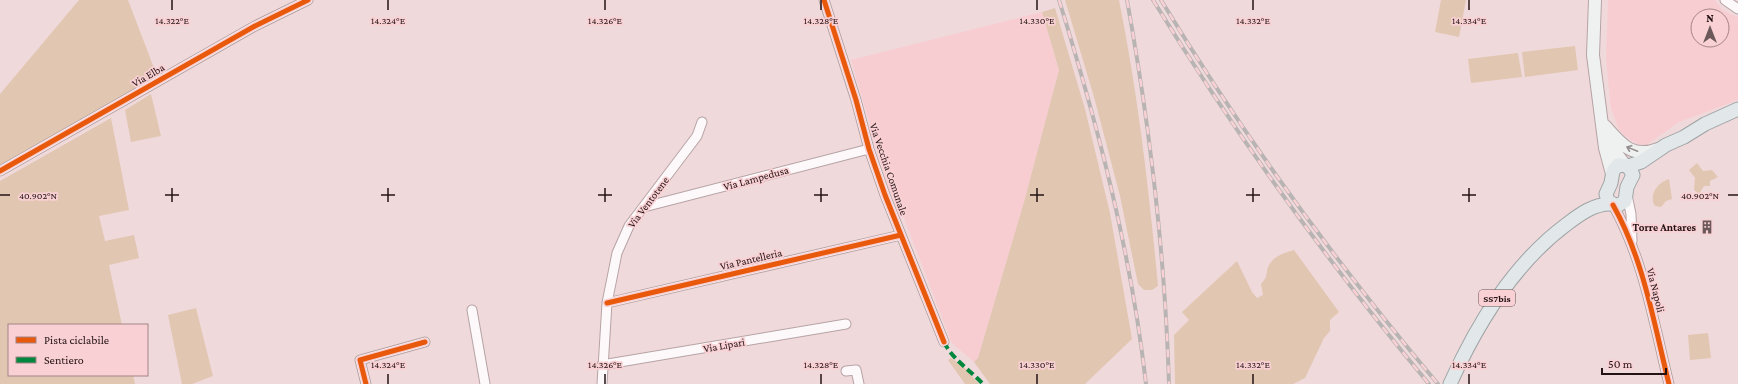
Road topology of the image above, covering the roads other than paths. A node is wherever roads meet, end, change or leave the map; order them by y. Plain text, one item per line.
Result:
1 (308, 0) edge
2 (824, 0) edge
3 (1595, 0) edge
4 (1725, 0) edge
5 (1738, 9) edge
6 (1738, 109) edge
7 (1600, 113) junction
8 (702, 122) dead end
9 (1605, 126) junction
10 (1684, 138) junction
11 (1666, 145) junction
12 (869, 149) junction
13 (1627, 165) junction
14 (0, 171) edge
15 (1612, 174) junction
16 (1631, 181) junction
17 (1609, 188) junction
18 (1627, 195) junction
19 (1612, 205) junction
20 (644, 207) junction
21 (1581, 214) junction
22 (901, 235) junction
23 (1632, 242) junction
24 (607, 303) junction
25 (472, 310) dead end
26 (846, 324) dead end
27 (425, 342) dead end
28 (944, 342) dead end
29 (602, 365) junction
30 (846, 371) dead end
31 (366, 384) edge
32 (485, 384) edge
33 (602, 384) edge
34 (859, 384) edge
35 (1450, 384) edge
36 (1669, 384) edge

1 - 14 street, Via Elba
2 - 12 street, Via Vecchia Comunale
3 - 7 main road
4 - 5 street
6 - 10 main road
7 - 9 main road
7 - 15 main road
8 - 20 street, Via Ventotene
11 -> 9 main road
9 - 13 main road
10 - 11 main road
10 - 16 main road
11 - 13 main road
12 - 20 street, Via Lampedusa
12 - 22 street, Via Vecchia Comunale
13 - 15 main road
13 - 16 main road
15 - 17 main road
16 - 18 main road
17 - 19 main road
17 - 21 main road, SS7bis
18 - 19 main road
18 - 23 street, Via Napoli
19 - 21 main road, SS7bis
19 - 23 street, Via Napoli
20 - 24 street, Via Ventotene
21 - 35 main road, SS7bis
22 - 24 street, Via Pantelleria
22 - 28 street, Via Vecchia Comunale
23 - 36 street, Via Napoli
24 - 29 street, Via Ventotene
25 - 32 street
26 - 29 street, Via Lipari
27 - 31 street
29 - 33 street, Via Ventotene
30 - 34 street

